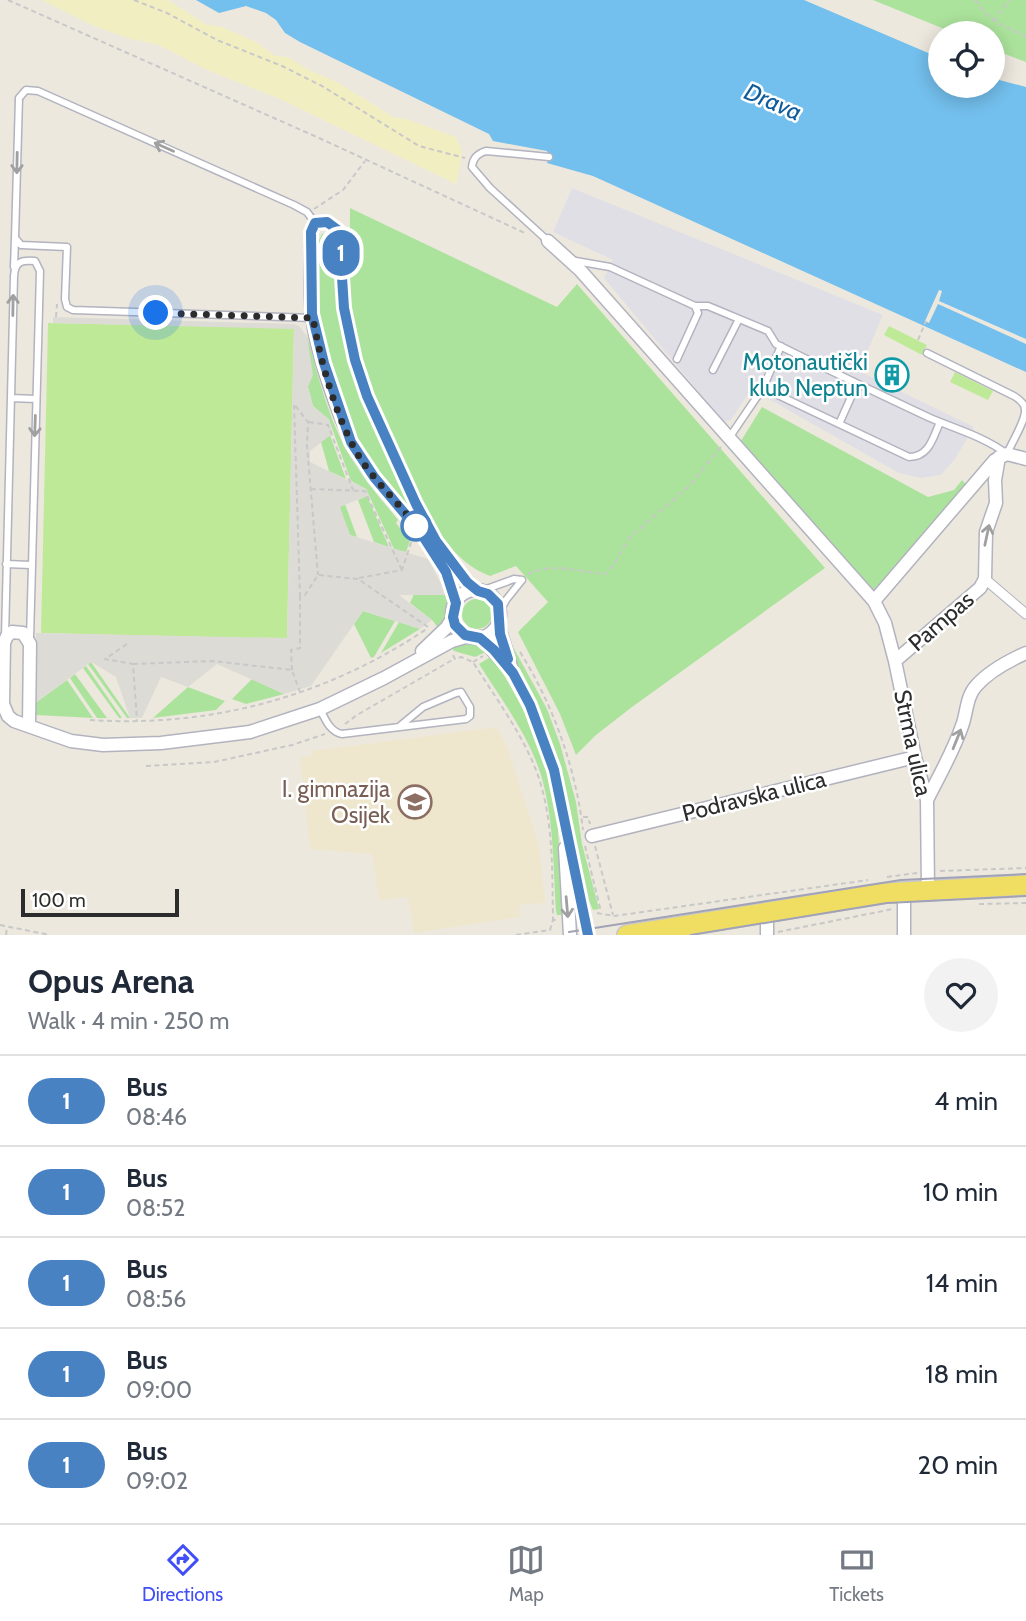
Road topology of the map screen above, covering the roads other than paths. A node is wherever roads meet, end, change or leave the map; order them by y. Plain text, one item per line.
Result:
1 (549, 157) dead end
2 (311, 218) junction
3 (15, 238) junction
4 (548, 241) joint
5 (568, 260) junction
6 (14, 267) junction
7 (695, 306) junction
8 (313, 318) junction
9 (738, 319) junction
10 (781, 346) junction
11 (927, 353) dead end
12 (677, 359) dead end
13 (713, 370) dead end
14 (857, 384) junction
15 (764, 387) junction
16 (10, 398) junction
17 (36, 399) junction
18 (940, 422) junction
19 (838, 424) junction
20 (729, 438) junction
21 (1003, 455) junction
22 (1026, 459) edge
23 (975, 484) junction
24 (996, 497) junction
25 (6, 564) junction
26 (31, 565) junction
27 (985, 579) junction
28 (480, 591) junction
29 (874, 601) junction
30 (456, 603) junction
31 (1026, 614) edge
32 (453, 617) junction
33 (499, 617) junction
34 (475, 637) junction
35 (5, 643) junction
36 (30, 644) junction
37 (1026, 653) edge
38 (895, 661) junction
39 (409, 663) junction
40 (513, 673) junction
41 (320, 709) junction
42 (29, 725) junction
43 (400, 726) junction
44 (915, 757) junction
45 (927, 800) junction
46 (566, 830) junction
47 (592, 836) road end
48 (928, 881) junction
49 (1026, 885) edge
50 (904, 891) junction
51 (767, 911) junction
52 (570, 935) edge
53 (588, 935) edge
54 (627, 935) edge
55 (766, 935) edge
56 (904, 935) edge

1 - 4 lane
2 -> 3 lane
2 - 8 street
2 - 28 street
3 - 6 lane
3 - 8 lane
4 - 5 street, Strma ulica
5 - 7 lane
5 - 20 street, Strma ulica
16 -> 6 lane
6 - 17 lane
7 - 9 lane
7 - 12 lane
8 - 30 street
9 - 10 lane
9 - 13 lane
10 - 14 lane
10 - 15 lane
11 - 21 lane
14 - 18 lane
14 - 19 lane
15 - 19 lane
15 - 20 lane
16 - 17 lane
16 - 25 lane
17 -> 26 lane
18 - 19 lane
18 - 21 lane
20 - 29 street, Strma ulica
21 - 22 street
21 - 23 street
21 - 24 street, Pampas
23 - 24 street
23 - 29 street
27 -> 24 street, Pampas
25 - 26 lane
25 - 35 lane
26 - 36 lane
27 - 31 street
27 - 38 street, Pampas
28 - 30 street
28 - 33 street
28 - 33 lane
29 - 38 street, Strma ulica
30 - 32 street
32 - 34 street
32 - 39 street
33 - 34 street
33 - 40 street
34 - 39 street
34 - 40 street
35 - 36 street
35 - 42 street
36 - 42 street
45 -> 37 street
38 - 44 street, Strma ulica
39 - 41 street
40 - 46 street
41 - 42 street
41 - 43 lane
43 - 43 lane
44 - 45 street, Strma ulica
44 - 47 street, Podravska ulica
45 - 48 street, Strma ulica
46 -> 52 street
46 - 53 street
48 - 49 main road
48 - 50 main road
50 - 51 main road
50 - 56 street
51 - 54 main road
51 - 55 street

